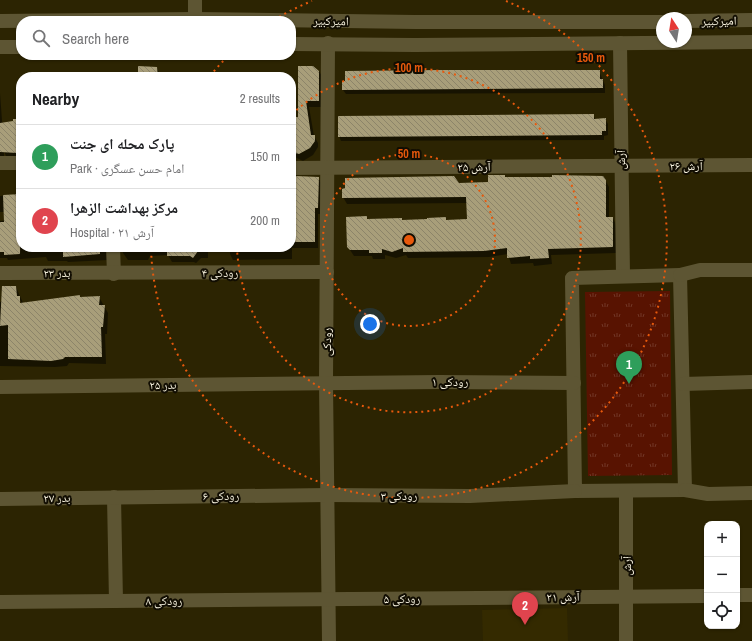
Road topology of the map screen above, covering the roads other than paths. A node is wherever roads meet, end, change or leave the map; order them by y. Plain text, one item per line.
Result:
1 (195, 0) edge
2 (195, 16) edge
3 (296, 20) edge
4 (752, 20) edge
5 (0, 21) edge
6 (16, 21) edge
7 (415, 22) junction
8 (656, 22) edge
9 (692, 22) edge
10 (752, 42) edge
11 (328, 43) junction
12 (620, 43) junction
13 (296, 44) edge
14 (415, 45) junction
15 (0, 47) edge
16 (16, 47) edge
17 (0, 163) edge
18 (16, 163) edge
19 (621, 166) junction
20 (752, 166) edge
21 (296, 168) edge
22 (327, 169) junction
23 (113, 252) edge
24 (752, 270) edge
25 (327, 272) junction
26 (0, 273) edge
27 (114, 274) junction
28 (680, 275) junction
29 (623, 276) junction
30 (752, 382) edge
31 (326, 383) junction
32 (574, 383) junction
33 (683, 384) junction
34 (0, 387) edge
35 (685, 490) junction
36 (575, 491) junction
37 (626, 491) junction
38 (752, 494) edge
39 (328, 495) junction
40 (114, 497) junction
41 (0, 499) edge
42 (752, 595) edge
43 (627, 596) junction
44 (704, 596) edge
45 (740, 596) edge
46 (476, 598) joint
47 (328, 599) junction
48 (116, 601) junction
49 (0, 602) edge
50 (329, 641) edge
51 (626, 641) edge

1 - 2 street
3 - 7 street, امیرکبیر
4 - 9 street, امیرکبیر
5 - 6 street, امیرکبیر
7 - 8 street, امیرکبیر
7 - 14 street
10 - 12 street, امیرکبیر
11 - 13 street, امیرکبیر
11 - 14 street, امیرکبیر
11 - 22 street, رودکی
12 - 14 street, امیرکبیر
12 - 19 street, آرش
15 - 16 street
17 - 18 street
19 - 20 street, آرش ۲۶
19 - 22 street, آرش ۲۵
19 - 29 street, آرش
21 - 22 street, آرش ۲۵
22 - 25 street, رودکی
23 - 27 street
24 - 28 street
25 - 27 street, رودکی ۴
25 - 31 street, رودکی
26 - 27 street, بدر ۲۳
28 - 29 street
28 - 33 street
29 - 32 street
30 - 33 street
31 - 32 street, رودکی ۱
31 - 34 street, بدر ۲۵
31 - 39 street, رودکی
32 - 36 street
33 - 35 street
35 - 37 street, رودکی ۳
35 - 38 street, رودکی ۳
36 - 37 street, رودکی ۳
36 - 39 street, رودکی ۳
37 - 43 street, آرش
39 - 40 street, رودکی ۶
39 - 47 street, رودکی
40 - 41 street, بدر ۲۷
40 - 48 street
42 - 45 street
43 - 44 street, آرش ۲۱
43 - 46 street, آرش ۲۱
43 - 51 street, آرش
46 - 47 street, رودکی ۵
47 - 48 street, رودکی ۸
47 - 50 street, رودکی
48 - 49 street, رودکی ۸

